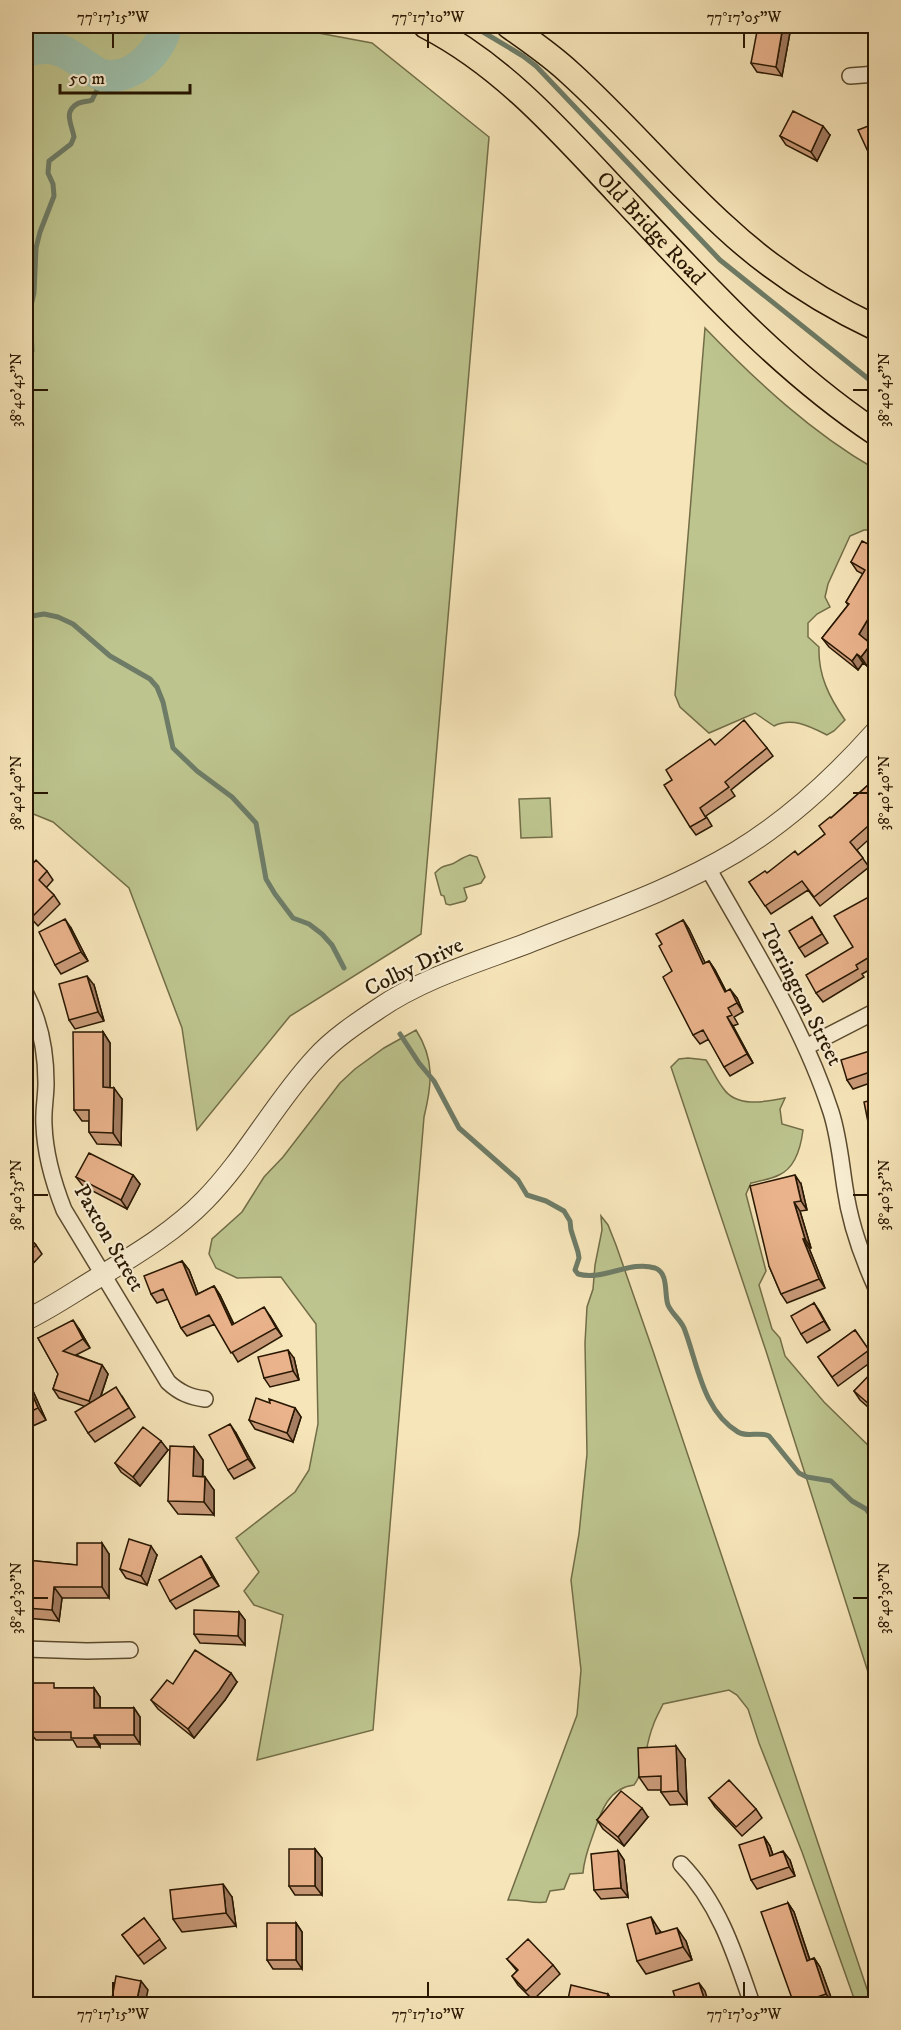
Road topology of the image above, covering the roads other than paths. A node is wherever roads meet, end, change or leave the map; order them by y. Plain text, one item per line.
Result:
1 (426, 26) edge
2 (509, 26) edge
3 (876, 74) edge
4 (850, 76) dead end
5 (876, 328) edge
6 (876, 434) edge
7 (876, 731) edge
8 (708, 868) junction
9 (26, 994) edge
10 (876, 1011) edge
11 (806, 1047) junction
12 (103, 1274) junction
13 (876, 1288) edge
14 (26, 1320) edge
15 (206, 1399) dead end
16 (26, 1648) edge
17 (130, 1650) dead end
18 (681, 1864) dead end
19 (752, 2004) edge

1 - 6 main road, Old Bridge Road
2 - 5 main road
3 - 4 street
7 - 8 street, Colby Drive
8 - 11 street, Torrington Street
8 - 12 street, Colby Drive
9 - 12 street, Paxton Street
10 - 11 street
11 - 13 street, Torrington Street
12 - 14 street, Colby Drive
12 - 15 street, Paxton Street
16 - 17 street
18 - 19 street

